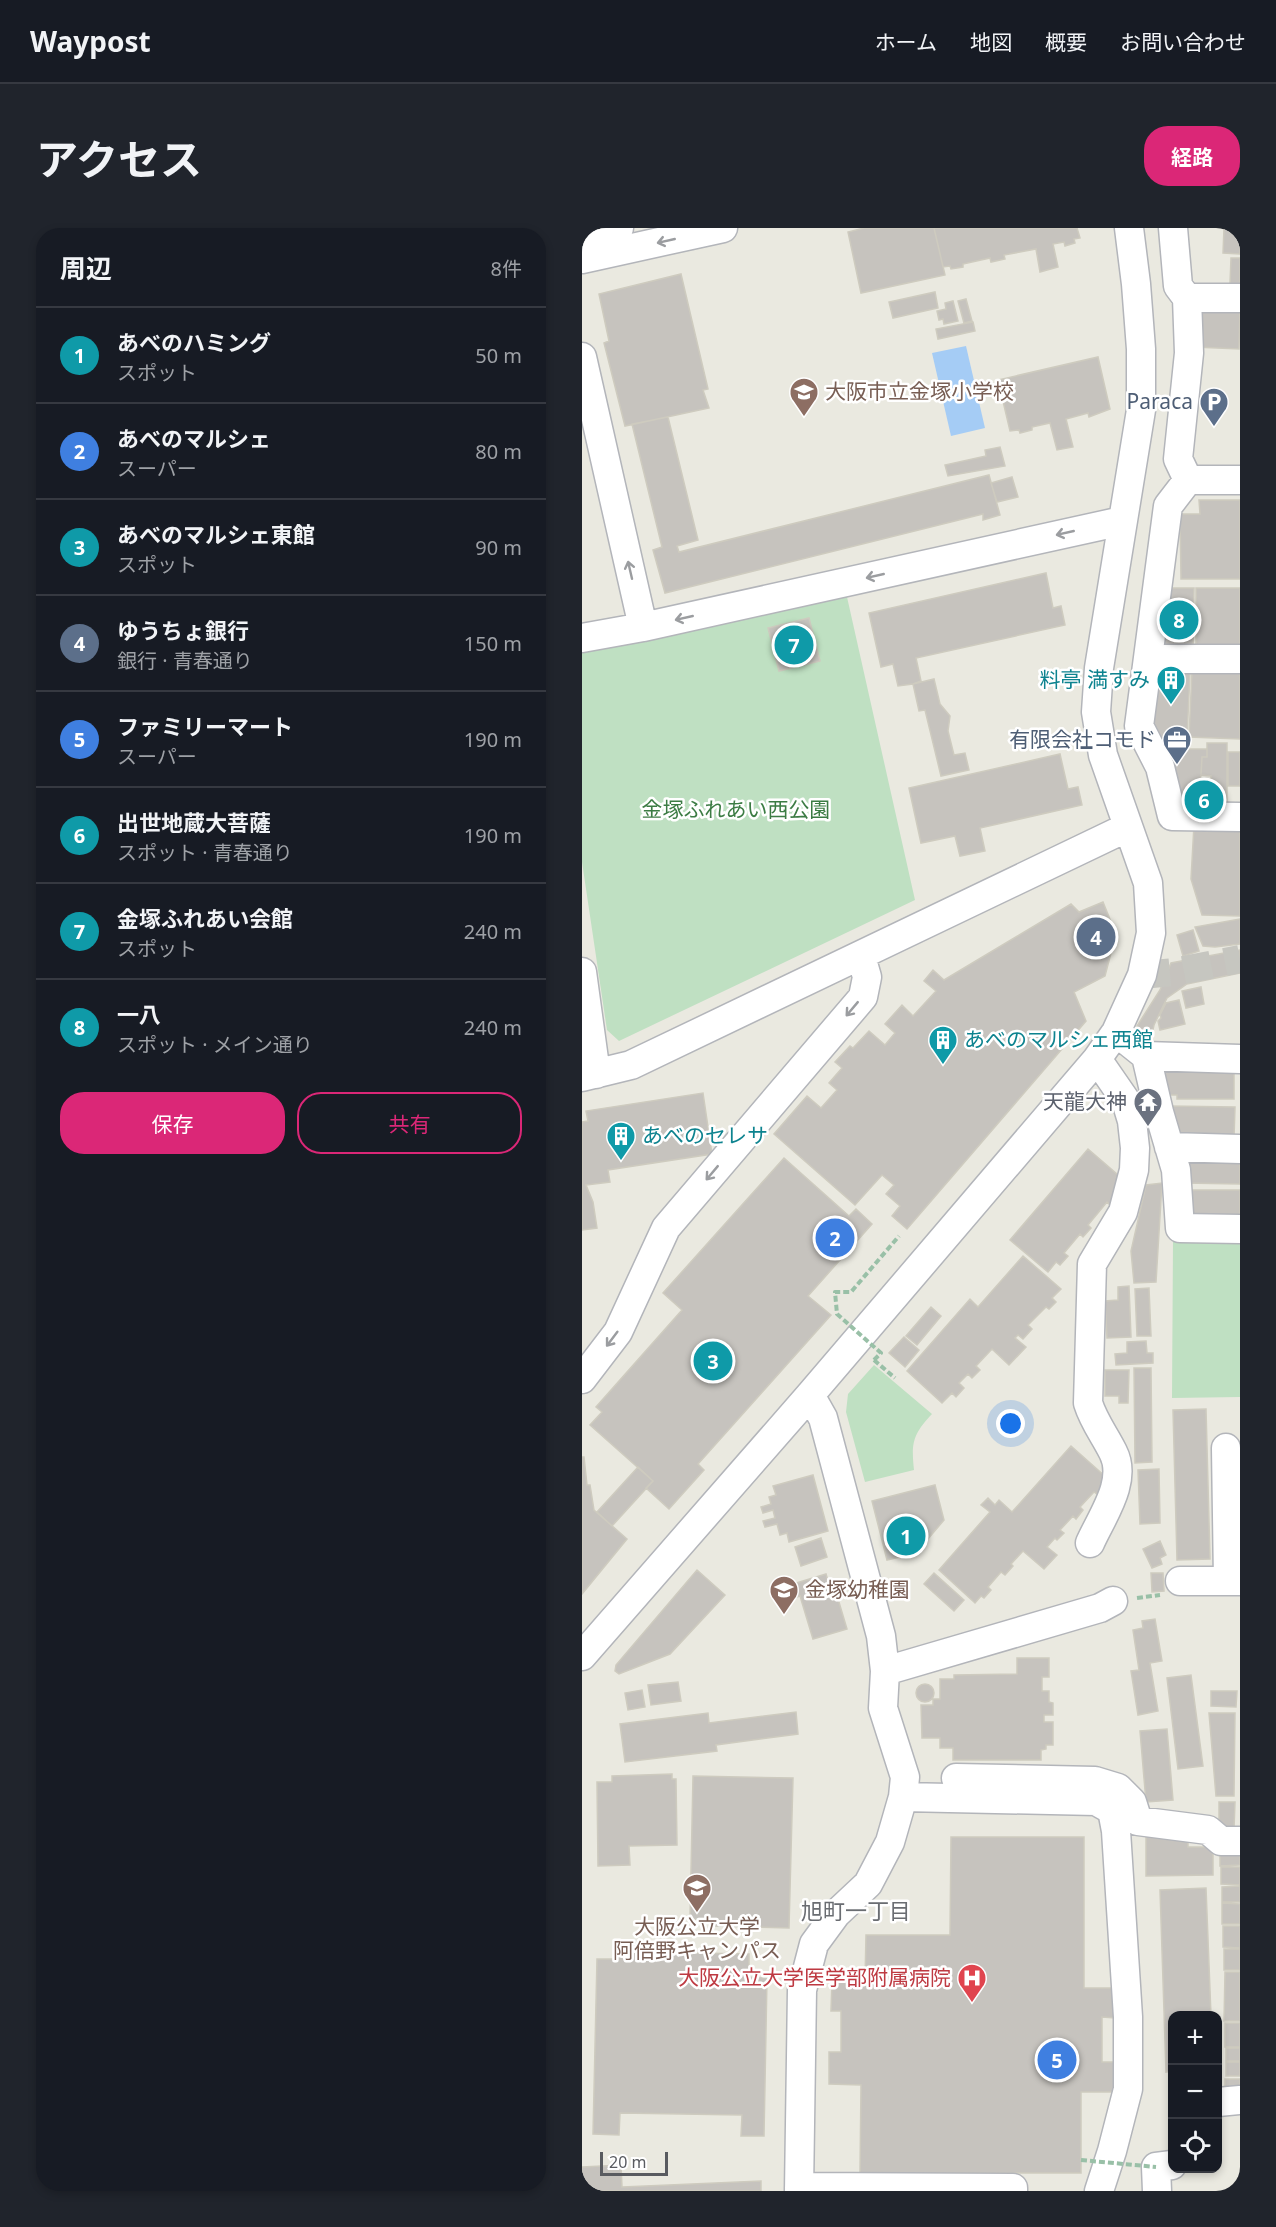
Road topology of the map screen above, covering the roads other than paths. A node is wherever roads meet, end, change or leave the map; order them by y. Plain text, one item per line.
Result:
1 (619, 228) edge
2 (723, 228) edge
3 (1129, 228) edge
4 (1173, 228) edge
5 (582, 236) edge
6 (582, 259) edge
7 (1187, 298) junction
8 (1240, 298) edge
9 (582, 357) edge
10 (1188, 480) junction
11 (1240, 480) edge
12 (1122, 521) junction
13 (643, 627) junction
14 (582, 638) edge
15 (1149, 659) junction
16 (1240, 659) edge
17 (1240, 816) edge
18 (1128, 827) junction
19 (861, 956) junction
20 (582, 972) edge
21 (1116, 1032) junction
22 (1146, 1056) junction
23 (1096, 1059) junction
24 (1240, 1059) edge
25 (589, 1075) edge
26 (1168, 1147) junction
27 (1240, 1149) edge
28 (1240, 1229) edge
29 (582, 1379) edge
30 (810, 1395) junction
31 (1226, 1448) dead end
32 (1090, 1543) dead end
33 (1180, 1581) road end
34 (1234, 1581) edge
35 (1113, 1601) road end
36 (582, 1656) edge
37 (885, 1671) junction
38 (904, 1787) junction
39 (1240, 1841) edge
40 (1240, 2100) edge
41 (1222, 2102) edge
42 (799, 2189) edge
43 (864, 2189) edge
44 (1013, 2191) edge
45 (1098, 2191) edge

1 - 5 street
2 -> 6 street
3 - 12 street
4 - 7 street
7 - 8 street
7 - 10 street
13 -> 9 street
10 - 11 street
10 - 15 street
12 -> 13 street
12 - 18 street
13 - 14 street
15 - 16 street
15 - 17 street
18 - 19 street
18 - 21 street
19 - 25 street
19 -> 29 street
20 - 25 street
21 - 22 street
21 - 23 street
22 - 24 street
22 - 26 street
23 - 30 street
23 - 32 street
26 - 27 street
26 - 28 street
30 - 36 street
30 - 37 street
31 - 34 street
33 - 34 street
35 - 37 street
37 - 38 street
38 - 39 street
38 - 42 street
38 - 45 street
40 - 41 street
42 - 43 street
43 - 44 street

